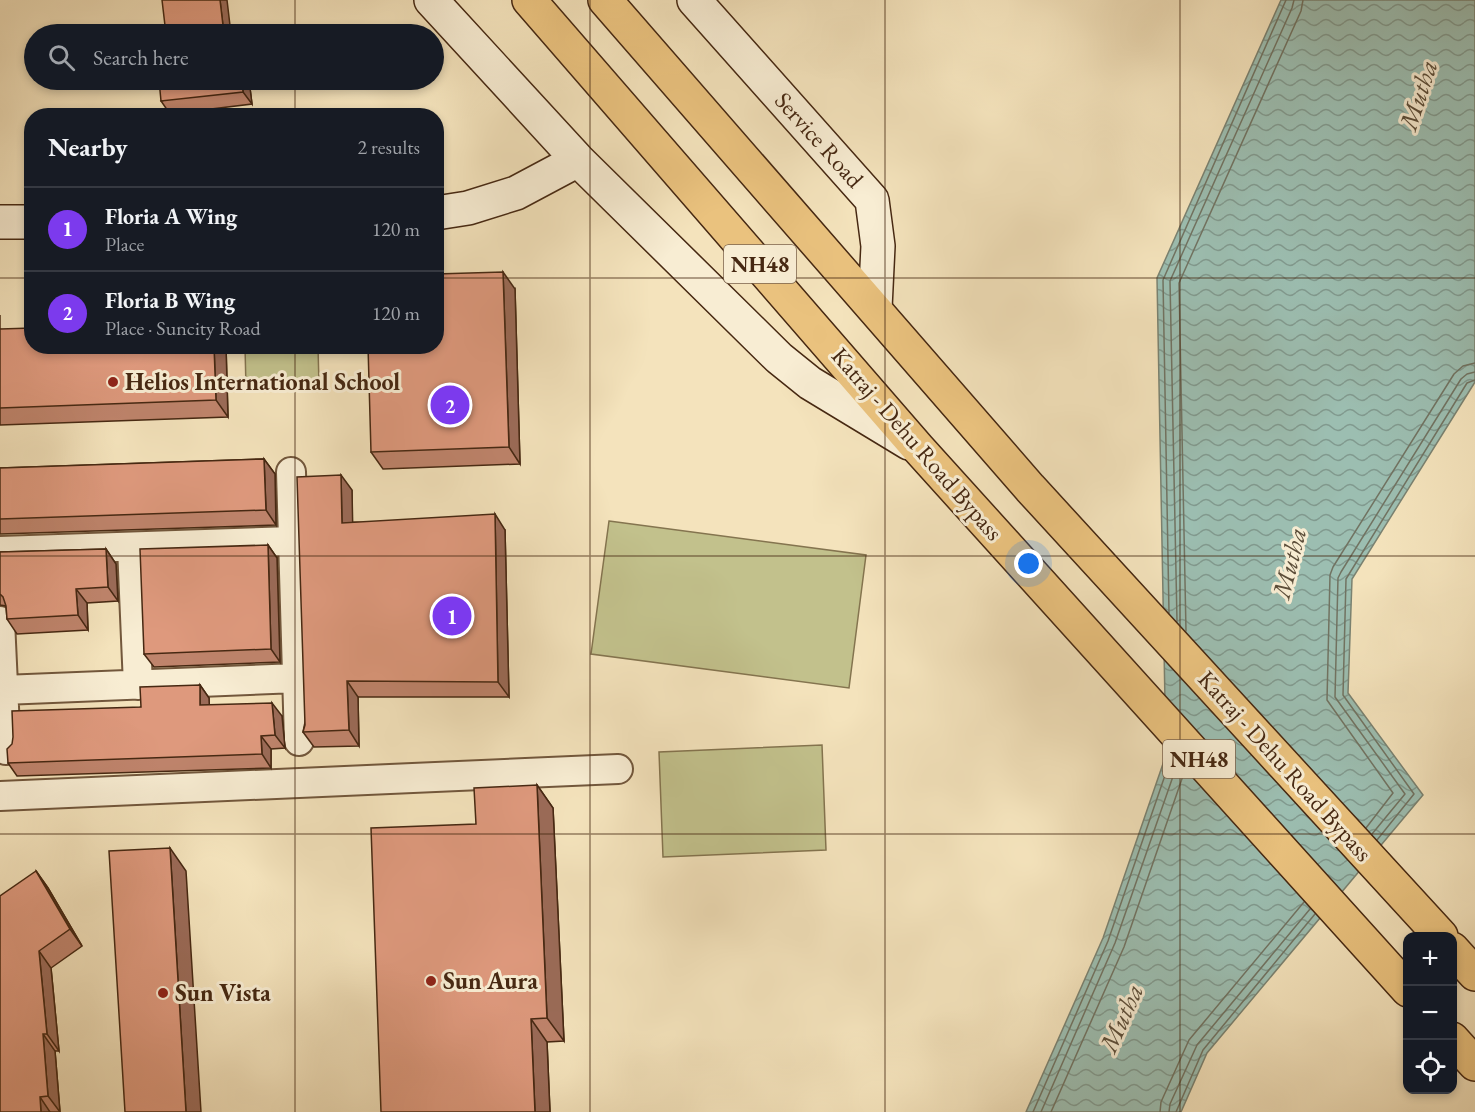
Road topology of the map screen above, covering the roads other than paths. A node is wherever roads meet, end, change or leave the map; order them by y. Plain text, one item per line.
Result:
1 (431, 0) edge
2 (529, 0) edge
3 (605, 0) edge
4 (694, 0) edge
5 (578, 160) junction
6 (444, 212) edge
7 (0, 222) edge
8 (24, 222) edge
9 (875, 308) junction
10 (918, 448) junction
11 (291, 472) dead end
12 (292, 541) junction
13 (132, 547) junction
14 (0, 551) edge
15 (0, 621) edge
16 (297, 678) junction
17 (138, 685) junction
18 (3, 690) junction
19 (299, 741) dead end
20 (6, 750) edge
21 (618, 769) dead end
22 (0, 796) edge
23 (1437, 932) edge
24 (1457, 954) edge
25 (1475, 974) edge
26 (1403, 986) edge
27 (1453, 1040) edge
28 (1475, 1064) edge

1 - 5 street
2 - 10 highway, Katraj - Dehu Road Bypass / NH48
3 - 9 highway, Katraj - Dehu Road Bypass / NH48
4 - 9 street, Service Road
5 - 6 street
5 - 10 street
7 - 8 street
9 - 23 highway, Katraj - Dehu Road Bypass / NH48
10 - 26 highway, Katraj - Dehu Road Bypass / NH48
11 - 12 street
12 - 13 street
12 - 16 street
13 - 14 street
13 - 17 street
15 - 18 street
16 - 17 street
16 - 19 street
17 - 18 street
18 - 20 street
21 - 22 street
24 - 25 highway
27 - 28 highway

